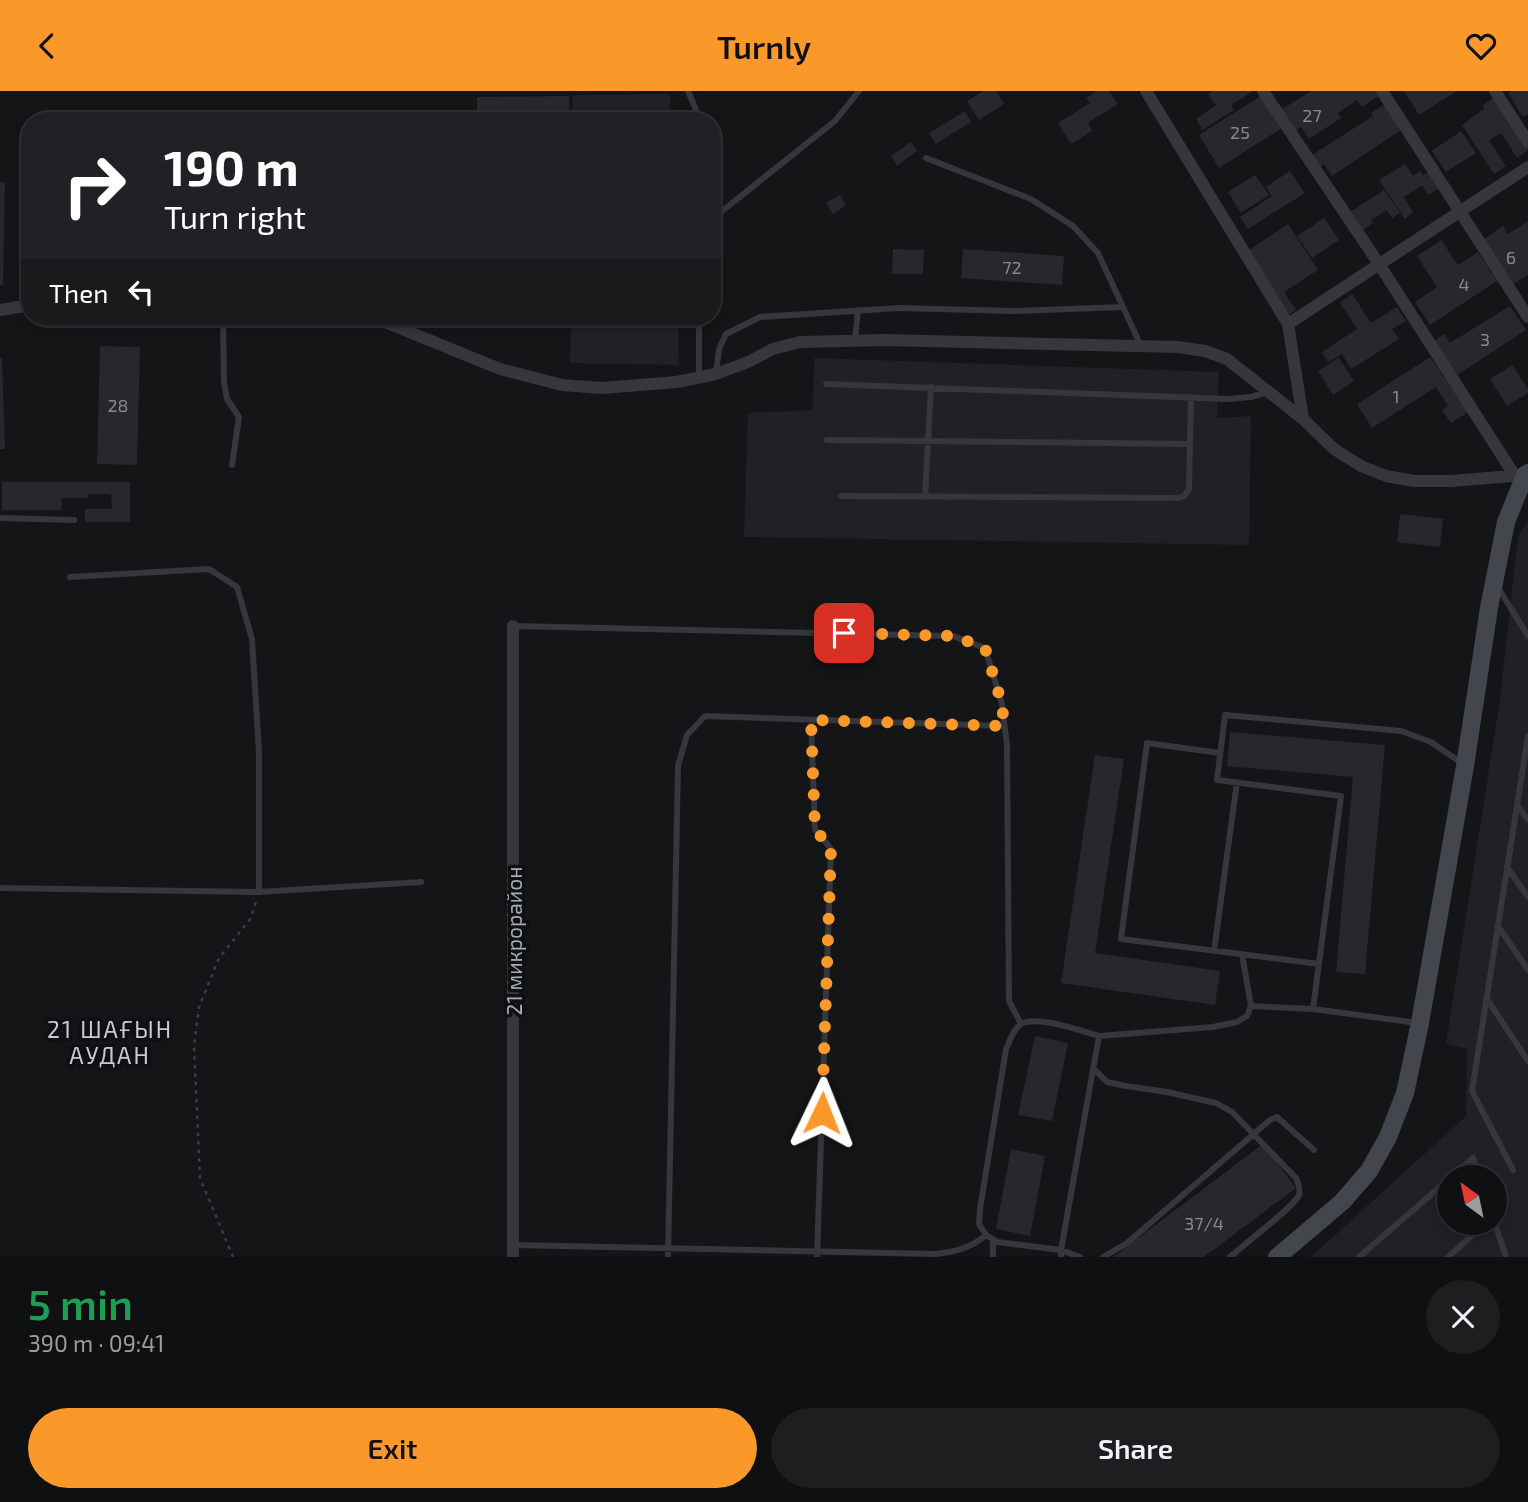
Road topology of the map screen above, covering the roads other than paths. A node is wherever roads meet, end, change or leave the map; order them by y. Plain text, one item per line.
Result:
1 (688, 91) edge
2 (859, 91) edge
3 (1146, 91) edge
4 (1263, 91) edge
5 (1382, 91) edge
6 (1495, 91) edge
7 (697, 112) edge
8 (1528, 142) edge
9 (926, 158) dead end
10 (1528, 167) edge
11 (1460, 211) junction
12 (721, 212) edge
13 (1379, 264) junction
14 (21, 306) edge
15 (1123, 307) junction
16 (0, 310) edge
17 (858, 310) junction
18 (1528, 317) edge
19 (1289, 324) junction
20 (223, 326) edge
21 (395, 326) edge
22 (699, 326) edge
23 (855, 340) junction
24 (1141, 346) junction
25 (716, 374) junction
26 (699, 377) junction
27 (826, 384) dead end
28 (931, 387) junction
29 (1268, 392) junction
30 (1191, 397) junction
31 (1303, 419) junction
32 (827, 440) dead end
33 (927, 441) junction
34 (1190, 444) junction
35 (232, 465) dead end
36 (1523, 474) edge
37 (841, 496) dead end
38 (925, 497) junction
39 (0, 517) edge
40 (74, 520) dead end
41 (70, 576) dead end
42 (1494, 582) junction
43 (513, 626) joint
44 (1528, 636) edge
45 (811, 720) junction
46 (1004, 726) junction
47 (1528, 736) edge
48 (1220, 753) junction
49 (1465, 765) junction
50 (1237, 782) junction
51 (1517, 805) junction
52 (1528, 820) edge
53 (1507, 867) junction
54 (421, 882) dead end
55 (0, 888) edge
56 (259, 892) junction
57 (1528, 897) edge
58 (1498, 926) junction
59 (1214, 951) junction
60 (1242, 954) junction
61 (1319, 964) junction
62 (1528, 970) edge
63 (1487, 999) junction
64 (1251, 1006) junction
65 (1313, 1009) junction
66 (1420, 1023) junction
67 (1021, 1024) junction
68 (1099, 1037) junction
69 (1528, 1061) edge
70 (1093, 1068) junction
71 (1253, 1133) junction
72 (1314, 1150) dead end
73 (1465, 1165) edge
74 (1475, 1165) edge
75 (1513, 1170) dead end
76 (1437, 1189) edge
77 (1473, 1235) edge
78 (1499, 1235) edge
79 (990, 1237) junction
80 (668, 1248) junction
81 (513, 1251) edge
82 (1061, 1253) edge
83 (817, 1254) edge
84 (668, 1257) edge
85 (993, 1257) edge
86 (1080, 1257) edge
87 (1103, 1257) edge
88 (1230, 1257) edge
89 (1276, 1257) edge
90 (1359, 1257) edge
91 (1448, 1257) edge
92 (1506, 1257) edge

1 - 7 lane
2 - 12 lane
3 - 19 street
4 - 13 street
5 - 11 street
6 - 8 street
9 - 15 lane
10 - 11 street
11 - 13 street
11 - 18 street
13 - 19 street
13 - 36 street
14 - 16 street
15 - 17 lane
15 - 24 lane
17 - 23 lane
17 - 25 lane
19 - 31 street
20 - 35 lane
21 - 26 street
22 - 26 lane
23 - 24 street
23 - 25 street
24 - 29 street
25 - 26 street
27 - 28 lane
28 - 30 lane
28 - 33 lane
29 - 30 lane
29 - 31 street
30 - 34 lane
31 - 36 street
32 - 33 lane
33 - 34 lane
33 - 38 lane
34 - 38 lane
36 - 42 street
37 - 38 lane
39 - 40 lane
41 - 56 lane
42 - 44 lane
42 - 49 street
43 - 46 lane
43 - 81 street, 21 микрорайон
45 - 46 lane
45 - 80 lane
45 - 83 lane
46 - 67 lane
47 - 51 lane
48 - 49 lane
48 - 50 lane
48 - 59 lane
49 - 66 street
50 - 59 lane
50 - 61 lane
51 - 52 lane
51 - 53 lane
53 - 57 lane
53 - 58 lane
54 - 56 lane
55 - 56 lane
58 - 62 lane
58 - 63 lane
59 - 60 lane
60 - 61 lane
60 - 64 lane
61 - 65 lane
63 - 69 lane
63 - 75 lane
64 - 65 lane
64 - 68 lane
65 - 66 lane
66 - 89 street
67 - 68 lane
67 - 79 lane
68 - 70 lane
70 - 71 lane
70 - 82 lane
71 - 72 lane
71 - 87 lane
71 - 88 lane
73 - 74 lane
76 - 90 lane
77 - 91 lane
78 - 92 lane
79 - 82 lane
79 - 83 lane
79 - 85 lane
80 - 81 lane
80 - 83 lane
80 - 84 lane
82 - 86 lane

